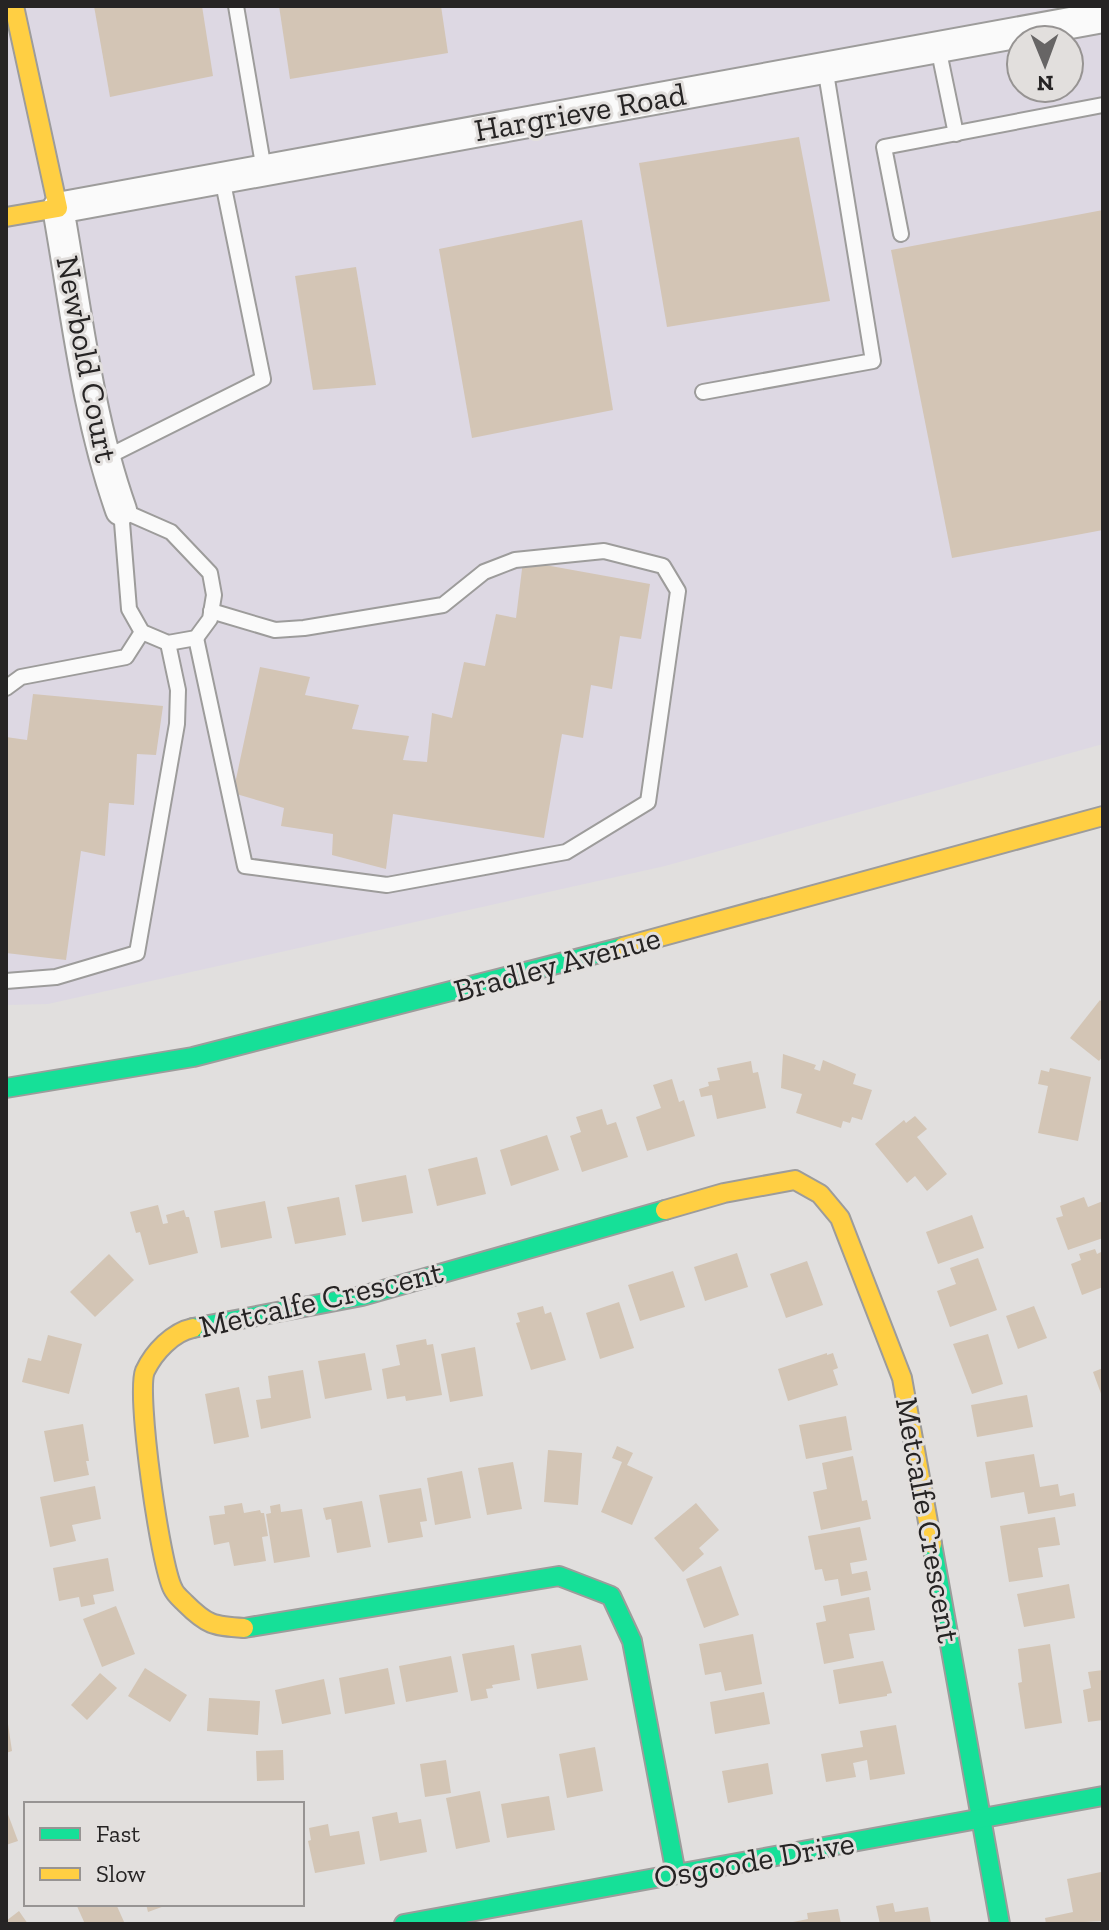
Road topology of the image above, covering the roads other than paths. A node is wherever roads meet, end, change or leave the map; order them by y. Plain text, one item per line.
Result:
1 (14, 6) edge
2 (236, 6) edge
3 (1103, 17) edge
4 (938, 47) junction
5 (825, 67) junction
6 (1103, 105) edge
7 (956, 134) junction
8 (264, 170) junction
9 (222, 178) junction
10 (58, 208) junction
11 (6, 217) edge
12 (901, 234) dead end
13 (703, 392) dead end
14 (105, 458) junction
15 (121, 510) junction
16 (211, 611) junction
17 (142, 632) junction
18 (196, 638) junction
19 (168, 643) junction
20 (6, 688) edge
21 (1103, 816) edge
22 (6, 981) edge
23 (6, 1088) edge
24 (1103, 1796) edge
25 (982, 1818) junction
26 (676, 1874) junction
27 (404, 1924) edge
28 (1000, 1924) edge

1 - 10 street
2 - 8 lane
3 - 4 street, Hargrieve Road
4 - 5 street, Hargrieve Road
4 - 7 lane
5 - 8 street, Hargrieve Road
5 - 13 lane
6 - 7 lane
7 - 12 lane
8 - 9 street, Hargrieve Road
9 - 10 street, Hargrieve Road
9 - 14 lane
10 - 11 street
10 - 14 street, Newbold Court
14 - 15 street, Newbold Court
15 - 16 lane
15 - 17 lane
16 - 18 lane
16 - 18 lane
17 - 19 lane
17 - 20 lane
18 - 19 lane
19 - 22 lane
21 - 23 street, Bradley Avenue
24 - 25 street, Osgoode Drive
25 - 26 street, Osgoode Drive
25 - 26 street, Metcalfe Crescent
25 - 28 street, Metcalfe Crescent
26 - 27 street, Osgoode Drive

